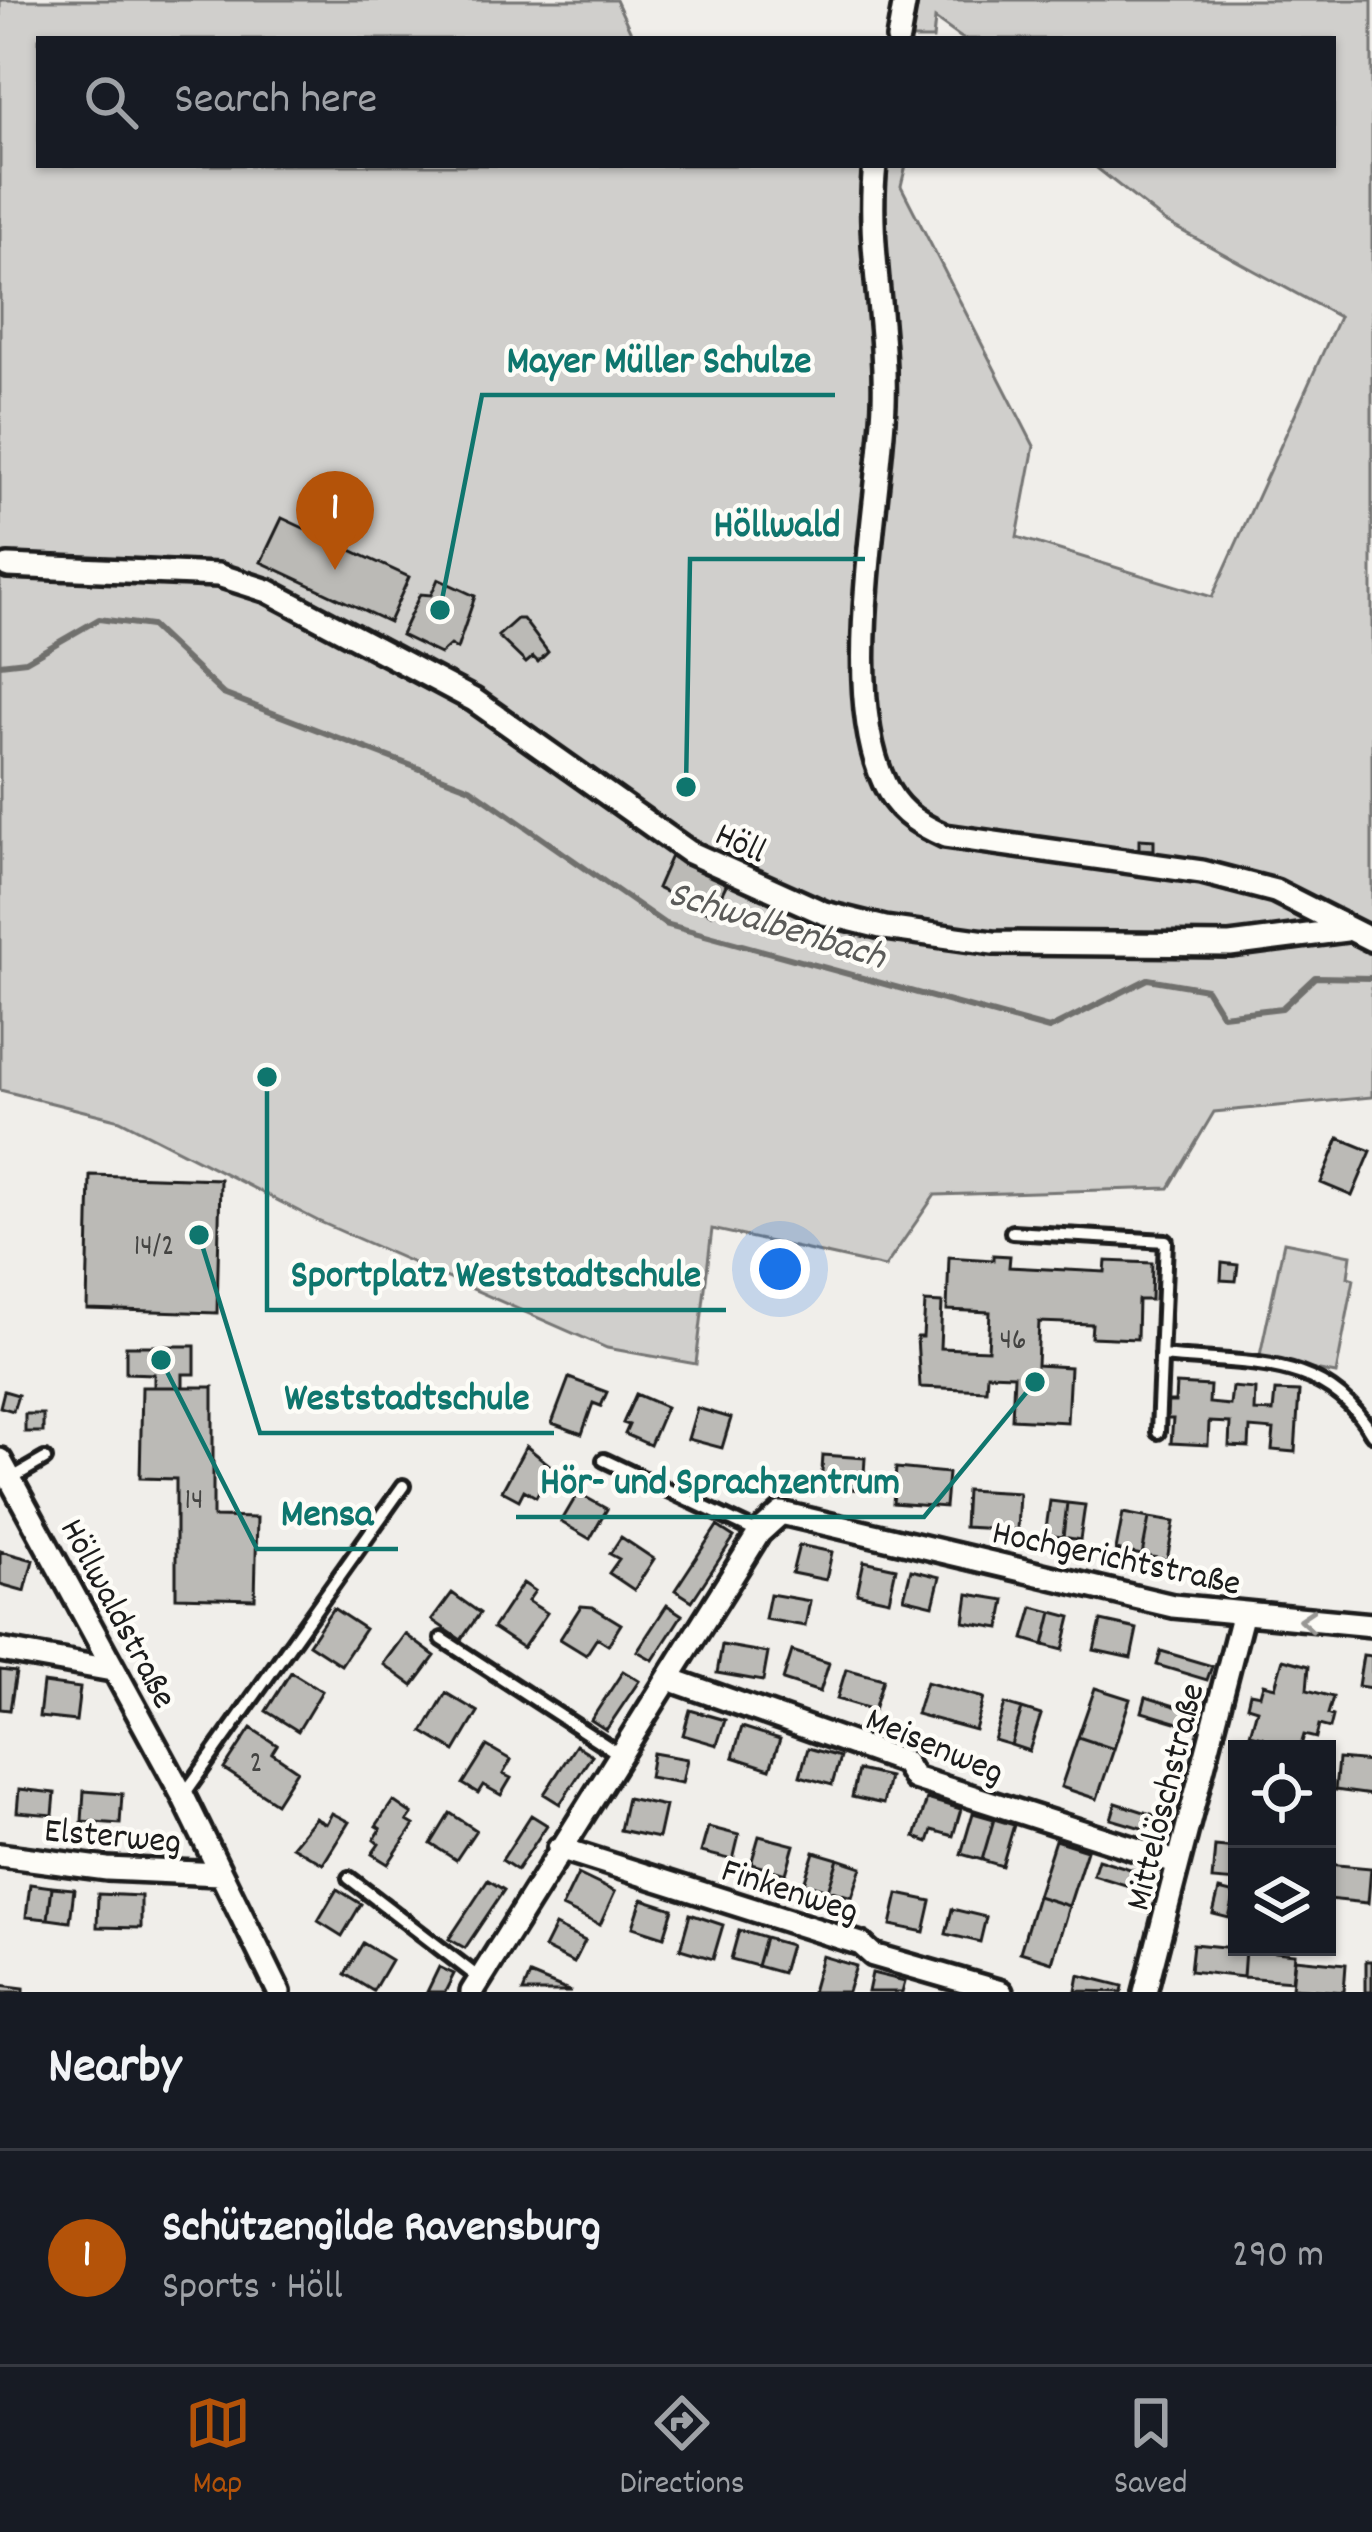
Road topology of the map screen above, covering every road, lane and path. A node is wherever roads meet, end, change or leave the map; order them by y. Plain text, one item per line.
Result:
1 (905, 0) edge
2 (899, 36) edge
3 (875, 168) edge
4 (8, 566) dead end
5 (1346, 931) junction
6 (1372, 940) edge
7 (1012, 1232) dead end
8 (1162, 1356) junction
9 (1158, 1432) dead end
10 (1372, 1434) edge
11 (45, 1459) dead end
12 (604, 1460) dead end
13 (6, 1469) edge
14 (403, 1486) dead end
15 (759, 1533) junction
16 (1242, 1616) junction
17 (1372, 1625) edge
18 (442, 1640) dead end
19 (0, 1651) edge
20 (112, 1670) junction
21 (672, 1680) junction
22 (622, 1756) junction
23 (183, 1796) junction
24 (559, 1848) junction
25 (0, 1855) edge
26 (1176, 1862) junction
27 (220, 1874) junction
28 (349, 1878) dead end
29 (475, 1985) edge
30 (279, 1992) edge
31 (1001, 1992) edge
32 (1145, 1992) edge

1 - 2 street
3 - 5 street
4 - 5 street, Höll
5 - 6 street, Höll
7 - 8 lane
8 - 9 lane
8 - 10 lane
11 - 13 lane
12 - 15 lane
13 - 20 street, Höllwaldstraße
14 - 23 lane
15 - 16 street, Hochgerichtstraße
15 - 21 street
17 -> 16 street, Hochgerichtstraße
16 - 26 street, Mittelöschstraße
18 - 22 lane
19 - 20 street
20 - 23 street, Höllwaldstraße
21 - 22 street
21 - 26 street, Meisenweg
22 - 24 street
23 - 27 street, Höllwaldstraße
24 - 29 street
24 - 31 street, Finkenweg
25 - 27 street, Elsterweg
26 - 32 street, Mittelöschstraße
27 - 30 street, Höllwaldstraße
28 - 29 lane

